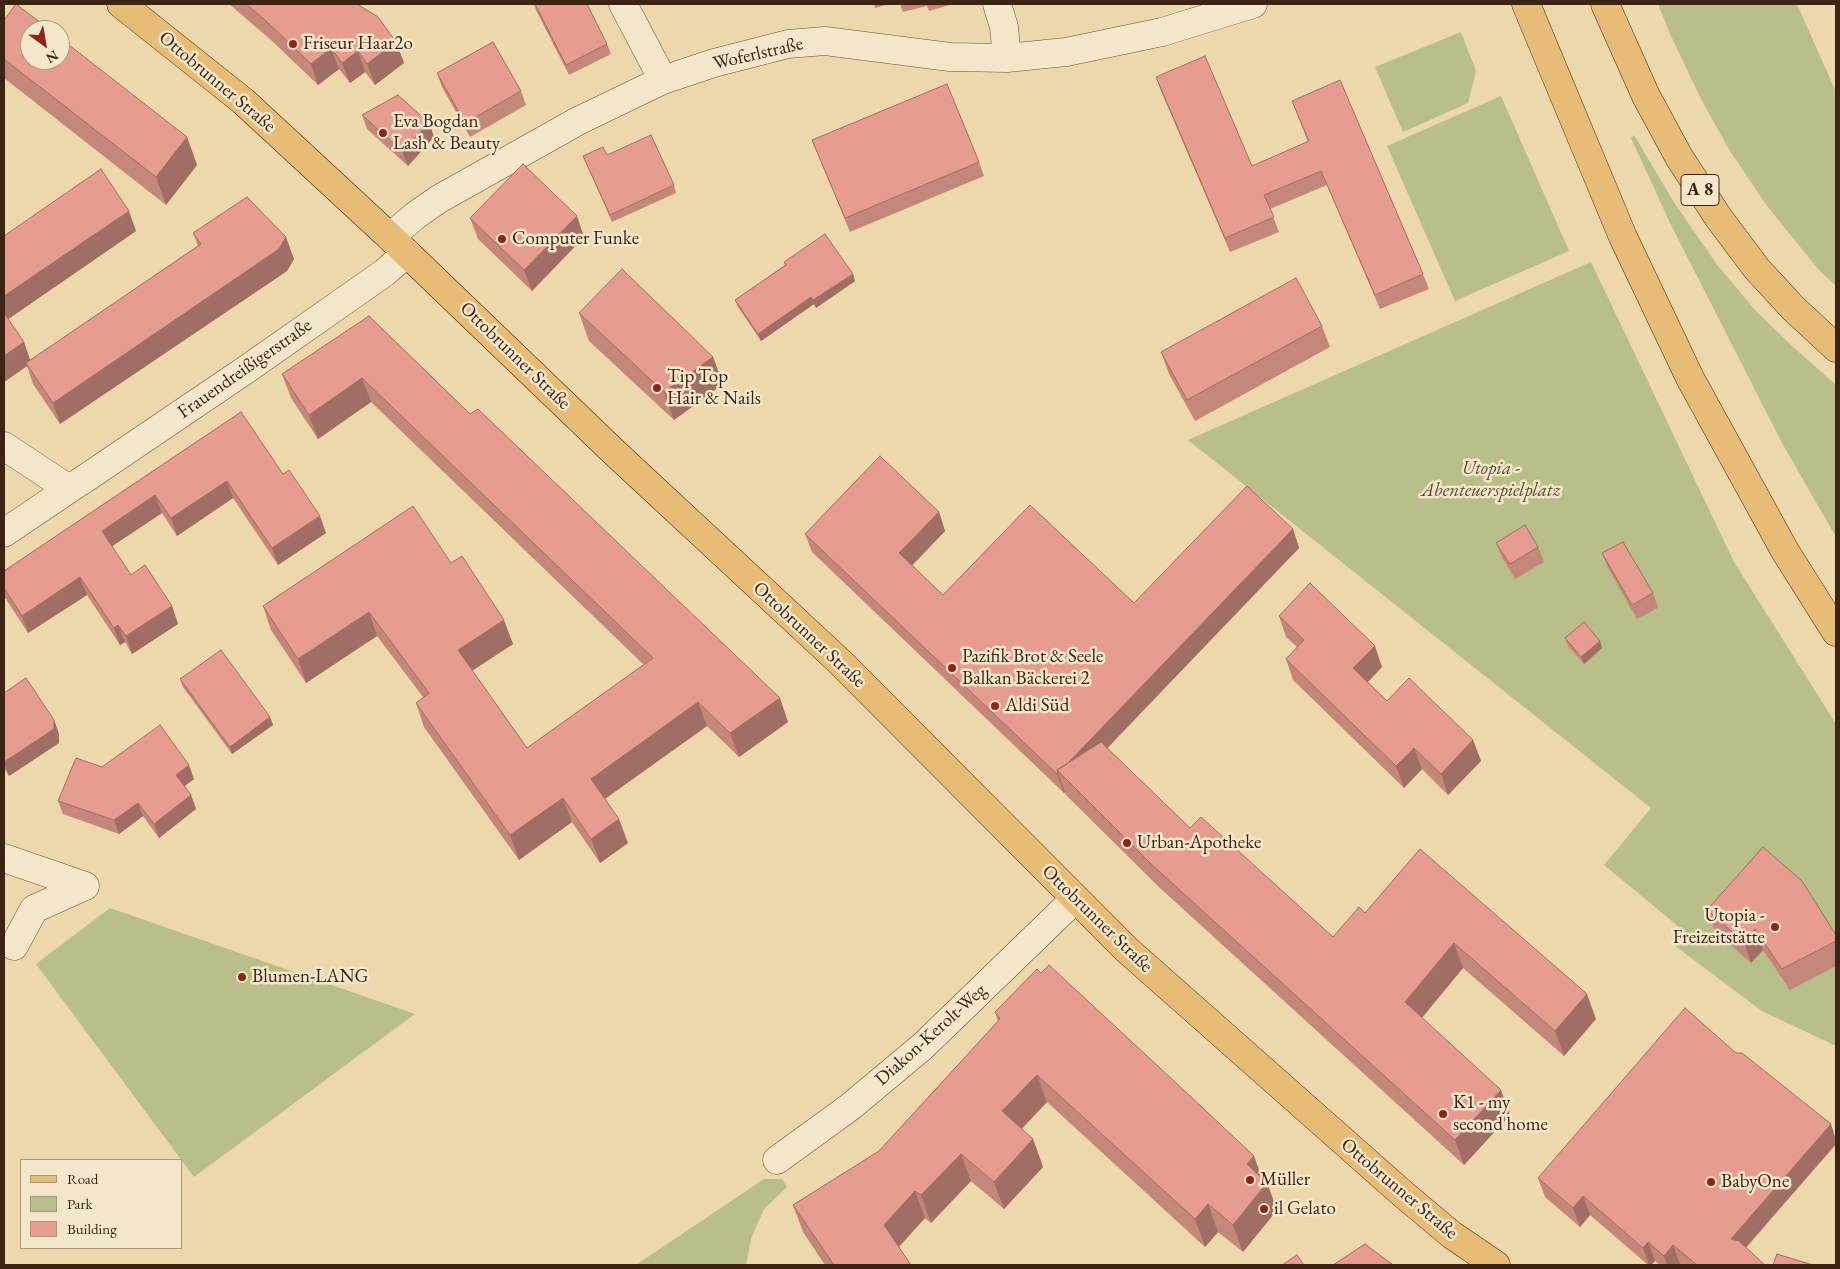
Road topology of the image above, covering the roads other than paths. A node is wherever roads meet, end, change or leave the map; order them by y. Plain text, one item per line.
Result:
1 (121, 4) edge
2 (623, 4) edge
3 (997, 4) edge
4 (1253, 4) edge
5 (1526, 4) edge
6 (1605, 4) edge
7 (1007, 58) junction
8 (663, 80) junction
9 (399, 245) junction
10 (1836, 348) edge
11 (4, 446) edge
12 (74, 485) junction
13 (4, 533) edge
14 (1836, 632) edge
15 (4, 858) edge
16 (1075, 899) junction
17 (14, 946) dead end
18 (777, 1160) dead end
19 (1496, 1265) edge

1 - 9 main road, Ottobrunner Straße
2 - 8 street
3 - 7 street
4 - 7 street, Woferlstraße
5 - 14 main road
6 - 10 main road, A 8
7 - 8 street, Woferlstraße
8 - 9 street, Woferlstraße
9 - 12 street, Frauendreißigerstraße
9 - 16 main road, Ottobrunner Straße
11 - 12 street
12 - 13 street, Frauendreißigerstraße
15 - 17 street
16 - 18 street, Diakon-Kerolt-Weg
16 - 19 main road, Ottobrunner Straße

